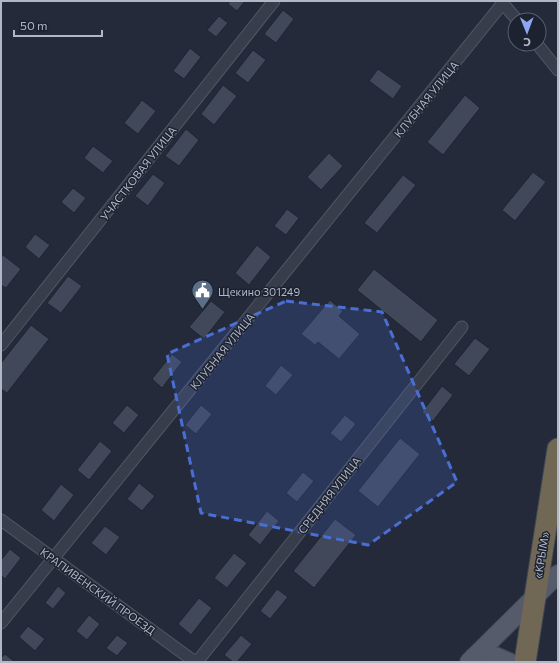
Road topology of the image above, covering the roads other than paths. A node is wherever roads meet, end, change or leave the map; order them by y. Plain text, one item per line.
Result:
1 (274, 1) edge
2 (502, 2) edge
3 (510, 12) edge
4 (543, 52) edge
5 (558, 70) edge
6 (462, 327) dead end
7 (1, 345) edge
8 (558, 449) edge
9 (554, 502) edge
10 (1, 520) edge
11 (54, 559) junction
12 (558, 574) edge
13 (535, 598) junction
14 (1, 623) edge
15 (472, 660) edge
16 (196, 662) edge
17 (509, 662) edge
18 (525, 662) edge

1 - 7 street, УЧАСТКОВАЯ УЛИЦА
2 - 3 street
2 - 11 street, КЛУБНАЯ УЛИЦА
4 - 5 street
6 - 16 street, СРЕДНЯЯ УЛИЦА
8 - 9 highway, «КРЫМ»
9 - 13 highway, «КРЫМ»
10 - 11 street, КРАПИВЕНСКИЙ ПРОЕЗД
11 - 14 street, КЛУБНАЯ УЛИЦА
11 - 16 street, КРАПИВЕНСКИЙ ПРОЕЗД
12 - 13 main road
13 - 15 main road
13 - 18 highway, «КРЫМ»
15 - 17 main road

